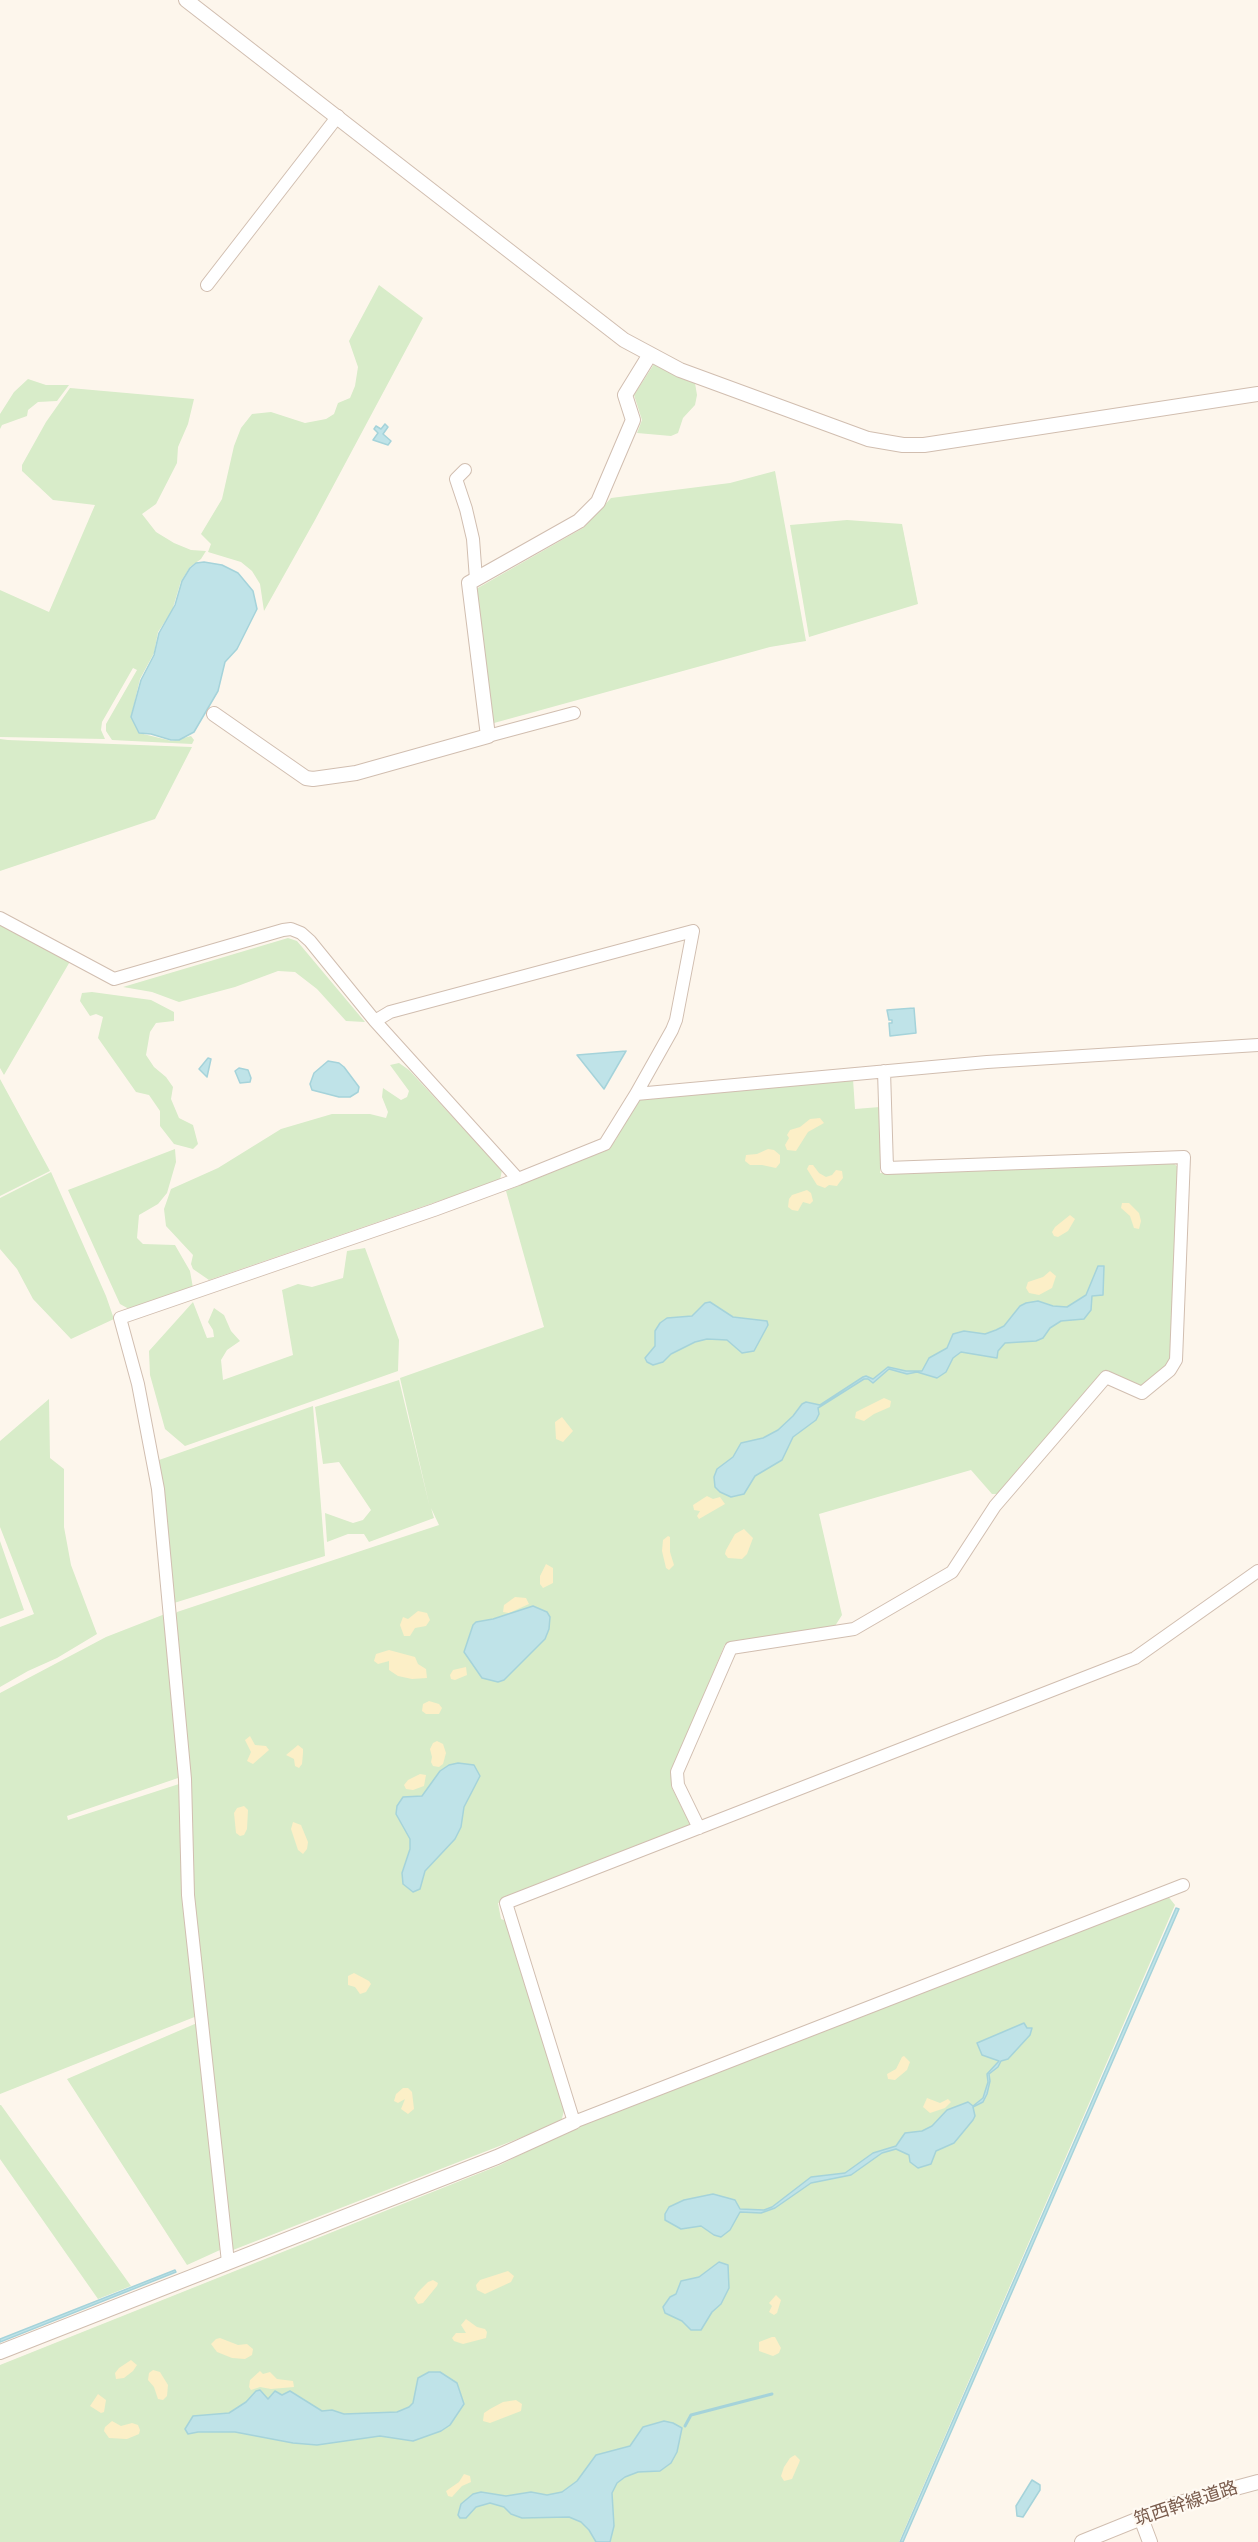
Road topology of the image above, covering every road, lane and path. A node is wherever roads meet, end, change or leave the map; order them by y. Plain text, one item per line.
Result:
1 (186, 0) edge
2 (338, 117) junction
3 (207, 285) dead end
4 (649, 356) junction
5 (1258, 394) edge
6 (465, 470) dead end
7 (476, 579) junction
8 (574, 713) dead end
9 (214, 714) dead end
10 (488, 736) junction
11 (0, 918) edge
12 (375, 1021) junction
13 (1258, 1045) edge
14 (884, 1071) junction
15 (636, 1094) junction
16 (518, 1179) junction
17 (1258, 1571) edge
18 (699, 1828) junction
19 (1184, 1885) dead end
20 (574, 2122) junction
21 (228, 2262) junction
22 (0, 2352) edge
23 (1258, 2482) edge
24 (1141, 2518) junction
25 (1082, 2542) edge
26 (1150, 2542) edge

1 - 2 street
2 - 3 street
2 - 4 street
4 - 5 street
4 - 7 street
6 - 7 street
7 - 10 street
8 - 10 street
9 - 10 street
11 - 12 street
12 - 15 street
12 - 16 street
13 - 14 street
14 - 15 street
14 - 18 street
15 - 16 street
16 - 21 street
17 - 18 street
18 - 20 street
19 - 20 street
20 - 21 street
21 - 22 street
23 - 24 street, 筑西幹線道路
24 - 25 street, 筑西幹線道路
24 - 26 street

